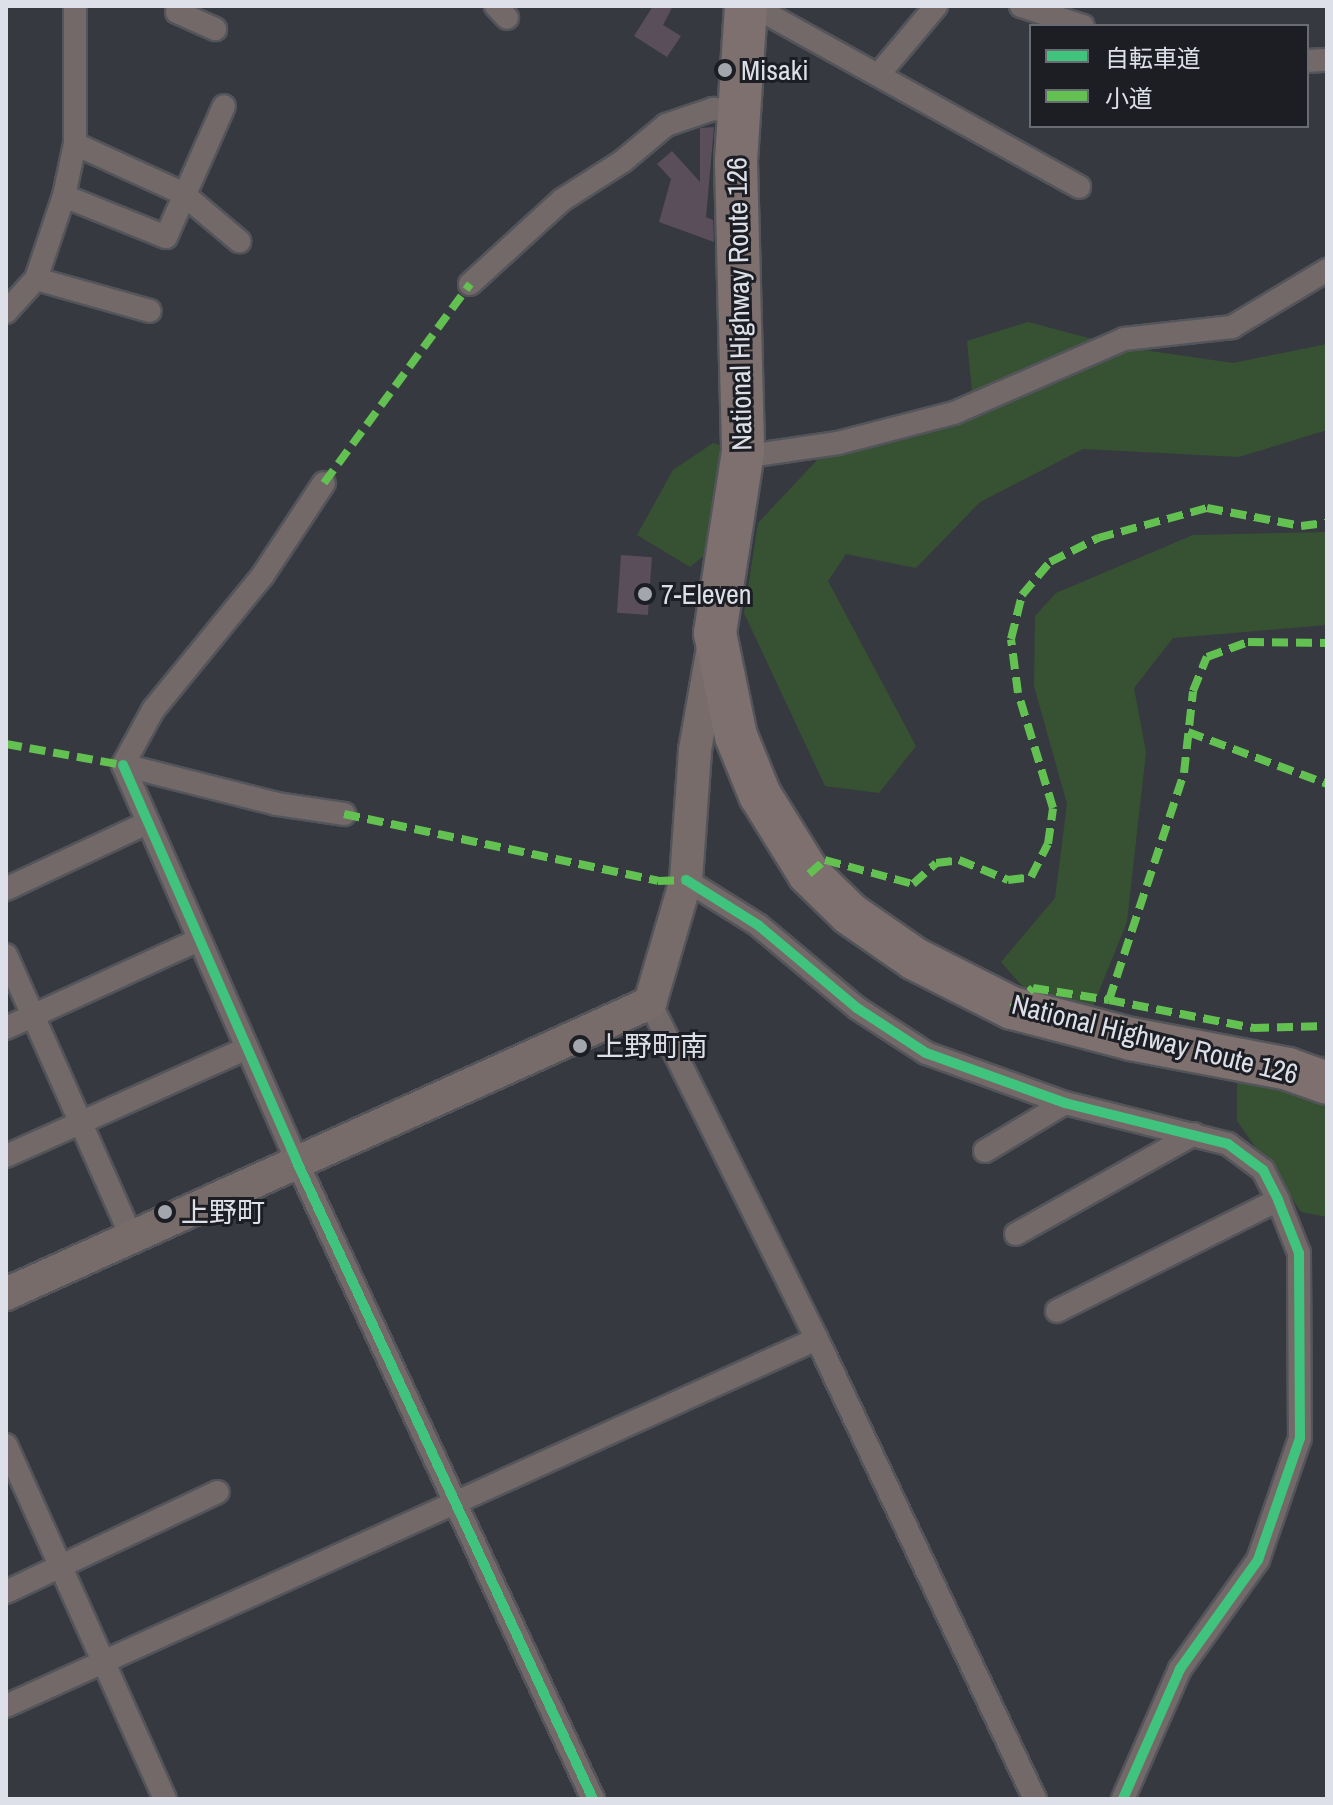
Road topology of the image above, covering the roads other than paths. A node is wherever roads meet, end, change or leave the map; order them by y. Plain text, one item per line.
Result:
1 (75, 6) edge
2 (179, 6) edge
3 (746, 6) edge
4 (753, 6) edge
5 (936, 6) edge
6 (1021, 6) edge
7 (1077, 24) edge
8 (215, 29) dead end
9 (879, 74) junction
10 (224, 106) dead end
11 (737, 112) junction
12 (75, 144) junction
13 (1079, 187) dead end
14 (182, 193) junction
15 (64, 196) junction
16 (239, 241) dead end
17 (1327, 270) edge
18 (36, 279) junction
19 (470, 284) dead end
20 (150, 311) dead end
21 (6, 312) edge
22 (742, 457) junction
23 (324, 483) dead end
24 (715, 633) junction
25 (123, 765) junction
26 (344, 814) dead end
27 (147, 823) junction
28 (686, 880) junction
29 (6, 889) edge
30 (198, 940) junction
31 (6, 955) edge
32 (650, 1003) junction
33 (33, 1015) junction
34 (6, 1028) edge
35 (247, 1048) junction
36 (1327, 1083) edge
37 (1065, 1103) junction
38 (81, 1122) junction
39 (1194, 1134) junction
40 (985, 1151) dead end
41 (6, 1156) edge
42 (296, 1160) junction
43 (1278, 1200) junction
44 (1016, 1234) dead end
45 (131, 1236) junction
46 (6, 1294) edge
47 (1057, 1311) dead end
48 (817, 1339) junction
49 (6, 1445) edge
50 (218, 1492) dead end
51 (457, 1504) junction
52 (59, 1566) junction
53 (6, 1592) edge
54 (103, 1664) junction
55 (6, 1706) edge
56 (165, 1799) edge
57 (593, 1799) edge
58 (1035, 1799) edge
59 (1123, 1799) edge

1 - 12 street
2 - 8 street
3 - 11 highway, National Highway Route 126
4 - 9 street
5 - 9 street
6 - 7 street
9 - 13 street
10 - 14 street
11 - 19 street
11 - 22 highway, National Highway Route 126
12 - 14 street
12 - 15 street
14 - 15 street
14 - 16 street
15 - 18 street
17 - 22 street
18 - 20 street
18 - 21 street
22 - 24 highway, National Highway Route 126
23 - 25 street
24 - 28 street
24 - 36 highway, National Highway Route 126
25 - 26 street
25 - 27 street
27 - 29 street
27 - 30 street
28 - 32 street
28 - 37 street
30 - 33 street
30 - 35 street
31 - 33 street
32 - 42 street
32 - 48 street
33 - 34 street
33 - 38 street
35 - 38 street
35 - 42 street
37 - 39 street
37 - 40 street
38 - 41 street
38 - 45 street
39 - 43 street
39 - 44 street
42 - 45 street
42 - 51 street
43 - 47 street
43 - 59 street
45 - 46 street
48 - 51 street
48 - 58 street
49 - 52 street
50 - 52 street
51 - 54 street
51 - 57 street
52 - 53 street
52 - 54 street
54 - 55 street
54 - 56 street

